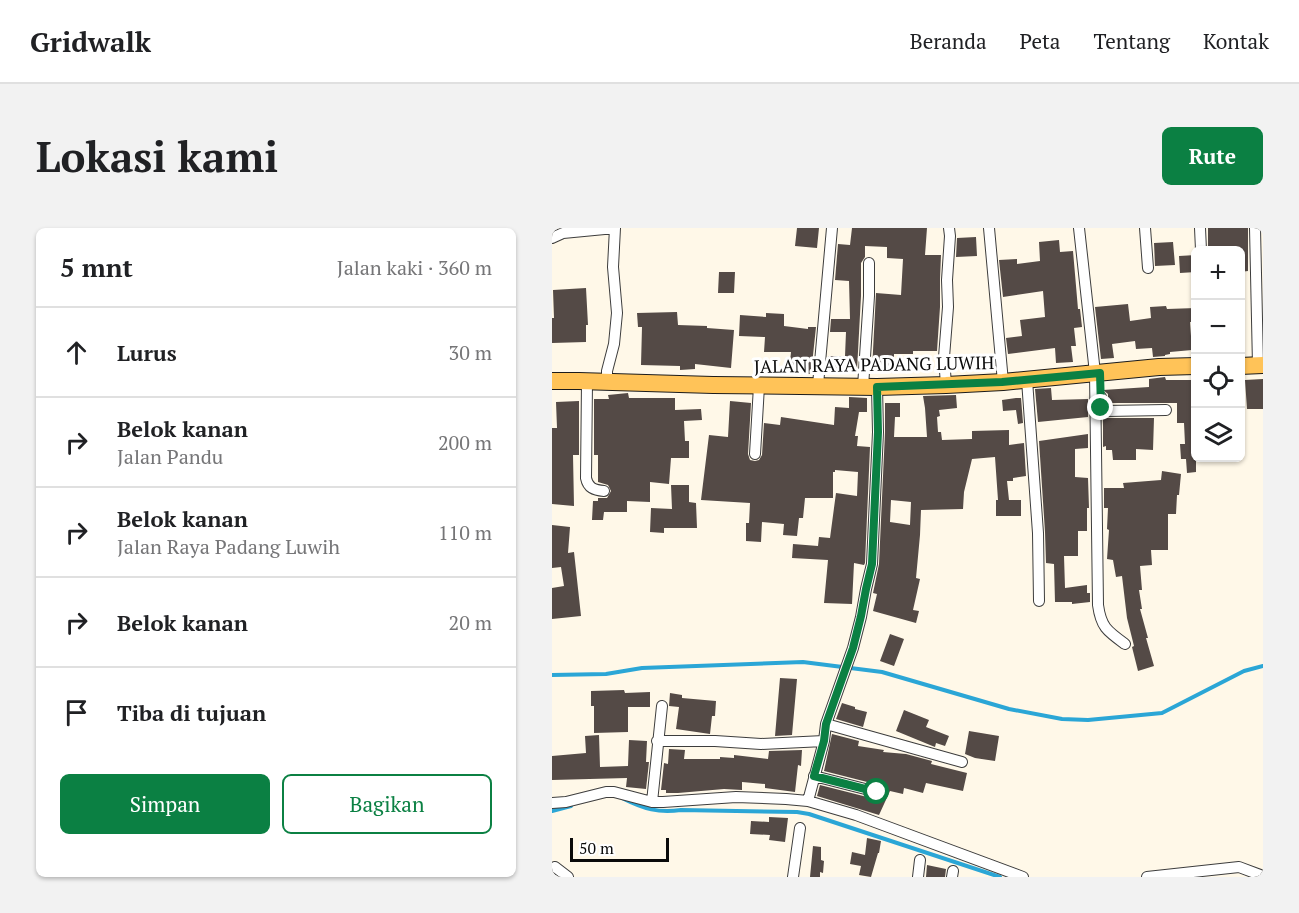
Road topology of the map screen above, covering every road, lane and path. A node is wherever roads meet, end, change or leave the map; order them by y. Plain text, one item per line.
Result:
1 (615, 228) edge
2 (832, 228) edge
3 (949, 228) edge
4 (989, 228) edge
5 (1078, 228) edge
6 (1145, 228) edge
7 (1200, 228) edge
8 (1255, 228) edge
9 (552, 238) edge
10 (1201, 246) edge
11 (869, 263) dead end
12 (1148, 268) dead end
13 (1261, 365) edge
14 (1191, 366) edge
15 (1245, 366) edge
16 (1098, 373) junction
17 (1027, 380) junction
18 (552, 381) edge
19 (587, 382) junction
20 (607, 382) junction
21 (1002, 382) junction
22 (818, 385) junction
23 (946, 385) junction
24 (759, 386) junction
25 (870, 387) junction
26 (1166, 410) dead end
27 (755, 454) dead end
28 (604, 491) dead end
29 (1039, 601) dead end
30 (1125, 644) dead end
31 (662, 706) dead end
32 (826, 724) junction
33 (657, 741) junction
34 (824, 741) junction
35 (962, 762) dead end
36 (814, 776) junction
37 (877, 792) dead end
38 (808, 801) junction
39 (652, 802) junction
40 (552, 803) edge
41 (800, 828) dead end
42 (920, 860) dead end
43 (555, 867) dead end
44 (1263, 876) edge
45 (568, 877) edge
46 (793, 877) edge
47 (918, 877) edge
48 (1023, 877) edge
49 (1147, 877) edge

1 - 9 street
1 - 20 street
2 - 22 street
3 - 23 street
4 - 21 street
5 - 16 street
6 - 12 street
7 - 10 street
8 - 13 street
11 - 25 street
13 - 15 main road
14 - 16 main road, JALAN RAYA PADANG LUWIH
16 - 17 main road, JALAN RAYA PADANG LUWIH
16 - 26 street
16 - 30 street
17 - 21 main road, JALAN RAYA PADANG LUWIH
17 - 29 street
18 - 19 main road, JALAN RAYA PADANG LUWIH
19 - 20 main road, JALAN RAYA PADANG LUWIH
19 - 28 street
20 - 24 main road, JALAN RAYA PADANG LUWIH
21 - 23 main road, JALAN RAYA PADANG LUWIH
22 - 24 main road, JALAN RAYA PADANG LUWIH
22 - 25 main road, JALAN RAYA PADANG LUWIH
23 - 25 main road, JALAN RAYA PADANG LUWIH
24 - 27 street
25 - 32 street
31 - 33 street
32 - 34 street
32 - 35 street
33 - 34 street
33 - 39 street
34 - 36 street
36 - 37 street
36 - 38 street
38 - 39 street
38 - 48 street
39 - 40 street
41 - 46 street
42 - 47 street
43 - 45 street
44 - 49 street

